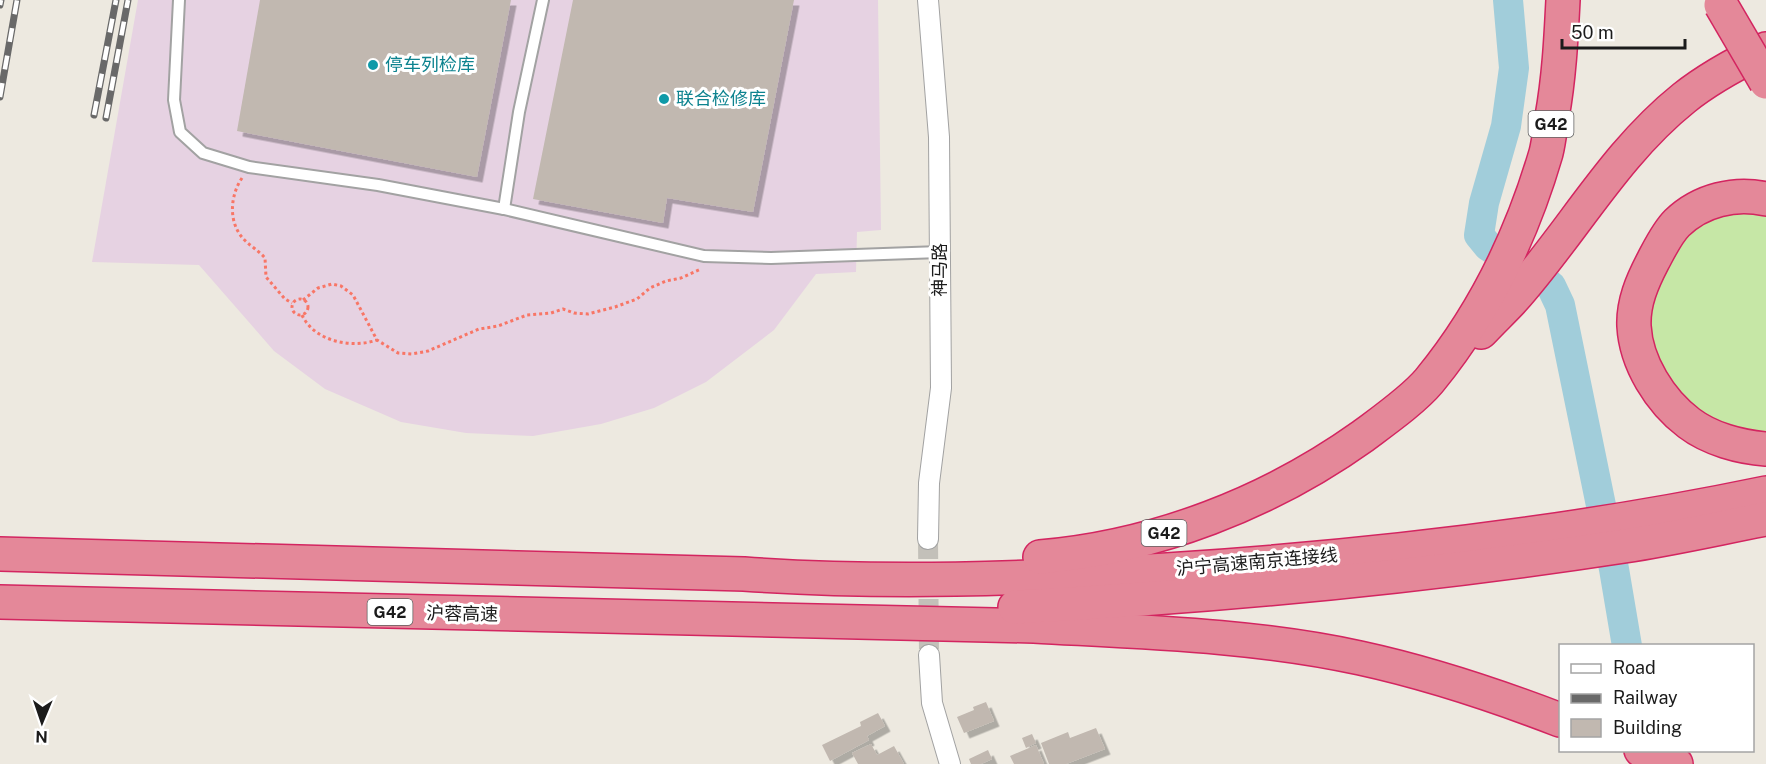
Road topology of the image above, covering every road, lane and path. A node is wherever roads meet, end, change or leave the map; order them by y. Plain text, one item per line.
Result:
1 (179, 0) edge
2 (543, 0) edge
3 (928, 0) edge
4 (1563, 0) edge
5 (1720, 2) edge
6 (1766, 49) edge
7 (1766, 82) edge
8 (249, 167) junction
9 (1766, 199) edge
10 (504, 209) junction
11 (939, 252) junction
12 (704, 256) junction
13 (1503, 292) junction
14 (303, 300) junction
15 (292, 303) junction
16 (302, 315) junction
17 (376, 340) junction
18 (1766, 449) edge
19 (1766, 493) edge
20 (1766, 519) edge
21 (1624, 532) junction
22 (1588, 538) junction
23 (928, 539) tunnel mouth
24 (0, 554) edge
25 (744, 574) junction
26 (0, 602) edge
27 (780, 620) junction
28 (929, 655) tunnel mouth
29 (1559, 720) edge
30 (950, 764) edge

1 - 8 lane
2 - 10 lane
3 - 11 street, 神马路
4 - 13 highway, G42
5 - 7 highway, bridge
6 - 13 highway
8 - 10 lane
8 - 15 path
9 - 18 highway
10 - 12 lane
11 - 12 lane
11 - 23 street, 神马路
12 - 17 path
13 - 25 highway, G42
14 - 15 path
14 - 16 path
14 - 17 path
15 - 16 path
16 - 17 path
19 - 21 highway, 沪宁高速南京连接线 / G42
20 - 21 highway, 沪宁高速南京连接线 / G42
21 - 22 highway, 沪宁高速南京连接线 / G42
22 - 25 highway, 沪宁高速南京连接线 / G42
22 - 27 highway, 沪宁高速南京连接线 / G42
24 - 25 highway, G42
26 - 27 highway, 沪蓉高速 / G42
27 - 29 highway, G42
28 - 30 street

